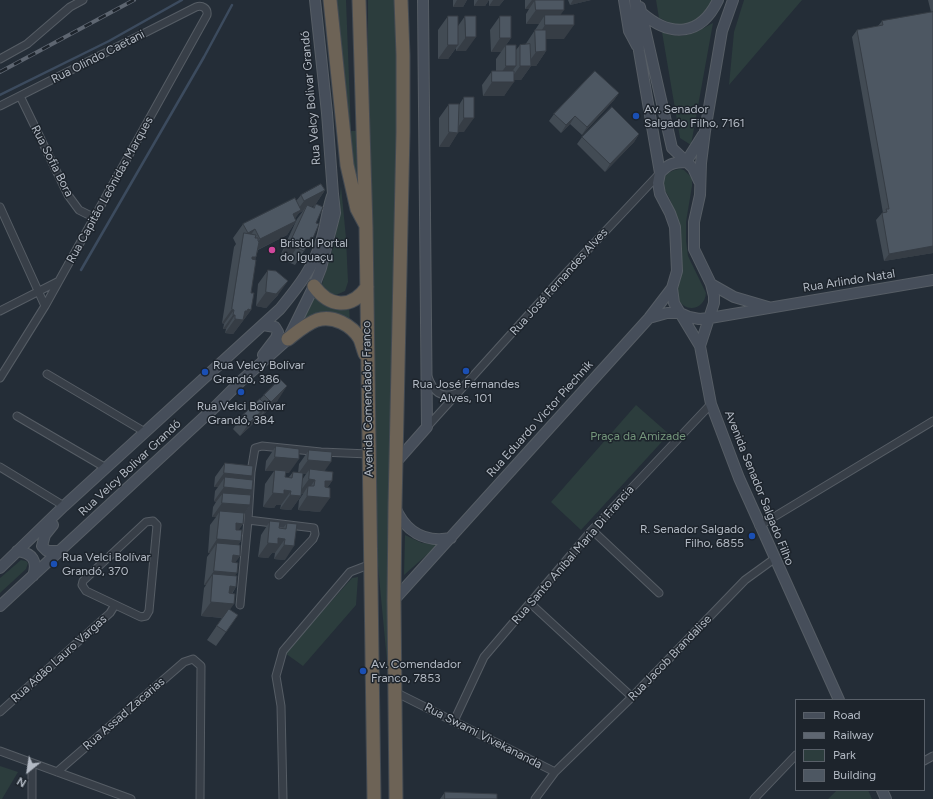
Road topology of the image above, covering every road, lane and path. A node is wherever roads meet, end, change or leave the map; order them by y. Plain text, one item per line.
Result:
1 (83, 0) edge
2 (315, 0) edge
3 (330, 0) edge
4 (359, 0) edge
5 (401, 0) edge
6 (423, 0) edge
7 (624, 0) edge
8 (636, 0) edge
9 (718, 0) edge
10 (721, 0) edge
11 (733, 0) edge
12 (196, 7) joint
13 (642, 13) junction
14 (722, 31) junction
15 (639, 51) junction
16 (0, 59) edge
17 (20, 96) junction
18 (0, 106) edge
19 (705, 131) junction
20 (686, 162) junction
21 (660, 173) junction
22 (700, 183) junction
23 (333, 194) junction
24 (0, 207) edge
25 (95, 218) junction
26 (366, 227) junction
27 (933, 280) edge
28 (59, 281) junction
29 (711, 284) junction
30 (314, 286) junction
31 (367, 287) junction
32 (672, 288) junction
33 (38, 292) junction
34 (45, 306) junction
35 (770, 307) junction
36 (0, 311) edge
37 (680, 313) junction
38 (649, 318) junction
39 (710, 318) junction
40 (263, 325) junction
41 (288, 339) junction
42 (700, 346) junction
43 (368, 361) junction
44 (47, 374) dead end
45 (0, 376) edge
46 (427, 376) junction
47 (241, 381) junction
48 (460, 392) junction
49 (711, 404) junction
50 (17, 416) dead end
51 (933, 421) edge
52 (428, 427) junction
53 (145, 432) junction
54 (369, 454) junction
55 (397, 461) junction
56 (0, 467) edge
57 (106, 468) junction
58 (64, 506) junction
59 (395, 507) junction
60 (248, 520) junction
61 (759, 526) junction
62 (592, 530) junction
63 (451, 538) junction
64 (17, 551) junction
65 (59, 551) junction
66 (774, 559) junction
67 (371, 564) junction
68 (0, 568) edge
69 (279, 575) dead end
70 (34, 576) junction
71 (659, 593) dead end
72 (394, 600) junction
73 (530, 604) junction
74 (116, 605) junction
75 (240, 605) dead end
76 (0, 606) edge
77 (395, 692) junction
78 (632, 697) junction
79 (838, 699) edge
80 (0, 712) edge
81 (454, 721) junction
82 (0, 751) edge
83 (795, 756) edge
84 (568, 760) joint
85 (32, 763) junction
86 (57, 772) junction
87 (556, 772) junction
88 (118, 797) edge
89 (32, 799) edge
90 (131, 799) edge
91 (200, 799) edge
92 (283, 799) edge
93 (374, 799) edge
94 (396, 799) edge
95 (535, 799) edge
96 (754, 799) edge

1 - 16 street
2 - 23 main road, Rua Velcy Bolivar Grandó
3 - 26 highway
4 - 26 highway, Avenida Comendador Franco
5 - 55 highway
6 - 46 main road
7 - 15 main road
8 - 13 main road, Avenida Senador Salgado Filho
8 - 15 main road, Avenida Senador Salgado Filho
9 - 13 main road
10 - 14 main road
11 - 14 main road
12 - 17 street, Rua Olindo Caetani
12 - 25 street, Rua Capitão Leônidas Marques
13 - 20 main road, Avenida Senador Salgado Filho
14 - 19 main road
15 - 21 main road, Avenida Senador Salgado Filho
17 - 18 street, Rua Olindo Caetani
17 - 25 street, Rua Sofia Bora
19 - 20 main road
19 - 22 main road
20 - 21 main road
20 - 22 main road, Avenida Senador Salgado Filho
21 - 32 main road, Avenida Senador Salgado Filho
21 - 48 street, Rua José Fernandes Alves
22 - 29 main road
23 - 30 main road, Rua Velcy Bolivar Grandó
23 - 40 main road, Rua Velcy Bolivar Grandó
24 - 33 street
25 - 28 street, Rua Capitão Leônidas Marques
26 - 31 highway, Avenida Comendador Franco
27 - 35 main road, Rua Arlindo Natal
28 - 33 street
28 - 34 street, Rua Capitão Leônidas Marques
29 - 35 main road, Rua Arlindo Natal
29 - 39 main road
30 - 31 highway
30 - 41 main road, Rua Velcy Bolivar Grandó
31 - 43 highway, Avenida Comendador Franco
32 - 37 main road, Avenida Senador Salgado Filho
32 - 38 main road, Rua Eduardo Victor Piechnik
33 - 34 street
33 - 36 street
34 - 45 street, Rua Capitão Leônidas Marques
35 - 39 main road, Rua Arlindo Natal
37 - 38 main road
37 - 39 main road, Rua Arlindo Natal
37 - 42 main road, Avenida Senador Salgado Filho
38 - 63 main road, Rua Eduardo Victor Piechnik
39 - 42 main road
40 - 47 main road
40 - 53 main road, Rua Velcy Bolivar Grandó
41 - 43 highway
41 - 47 main road, Rua Velcy Bolivar Grandó
42 - 49 main road, Avenida Senador Salgado Filho
43 - 54 highway, Avenida Comendador Franco
44 - 53 street
46 - 48 street
46 - 52 main road
47 - 65 main road, Rua Velcy Bolivar Grandó
48 - 52 street, Rua José Fernandes Alves
49 - 61 main road, Avenida Senador Salgado Filho
49 - 62 street, Rua Santo Aníbal Maria Di Francia
50 - 57 street
51 - 61 street
52 - 55 main road
53 - 57 main road, Rua Velcy Bolivar Grandó
54 - 60 street
54 - 67 highway, Avenida Comendador Franco
55 - 59 highway
56 - 58 street
57 - 58 main road, Rua Velcy Bolivar Grandó
58 - 64 main road, Rua Velcy Bolivar Grandó
58 - 65 main road
59 - 63 main road
59 - 72 highway
60 - 69 street
60 - 75 street
61 - 66 main road, Avenida Senador Salgado Filho
62 - 71 street
62 - 73 street, Rua Santo Aníbal Maria Di Francia
63 - 72 main road, Rua Eduardo Victor Piechnik
64 - 68 main road, Rua Velcy Bolivar Grandó
64 - 70 main road
65 - 70 main road, Rua Velcy Bolivar Grandó
66 - 78 street, Rua Jacob Brandalise
66 - 79 main road, Avenida Senador Salgado Filho
67 - 92 street
67 - 93 highway, Avenida Comendador Franco
70 - 76 main road, Rua Velcy Bolivar Grandó
72 - 77 highway
73 - 78 street
73 - 81 street, Rua Santo Aníbal Maria Di Francia
74 - 74 street
74 - 80 street, Rua Adão Lauro Vargas
77 - 81 street, Rua Swami Vivekananda
77 - 94 highway
78 - 84 street, Rua Jacob Brandalise
81 - 87 street, Rua Swami Vivekananda
82 - 85 street
83 - 96 street
84 - 87 street, Rua Swami Vivekananda
85 - 86 street
85 - 89 street
86 - 88 street
86 - 91 street, Rua Assad Zacarias
87 - 95 street
88 - 90 street

